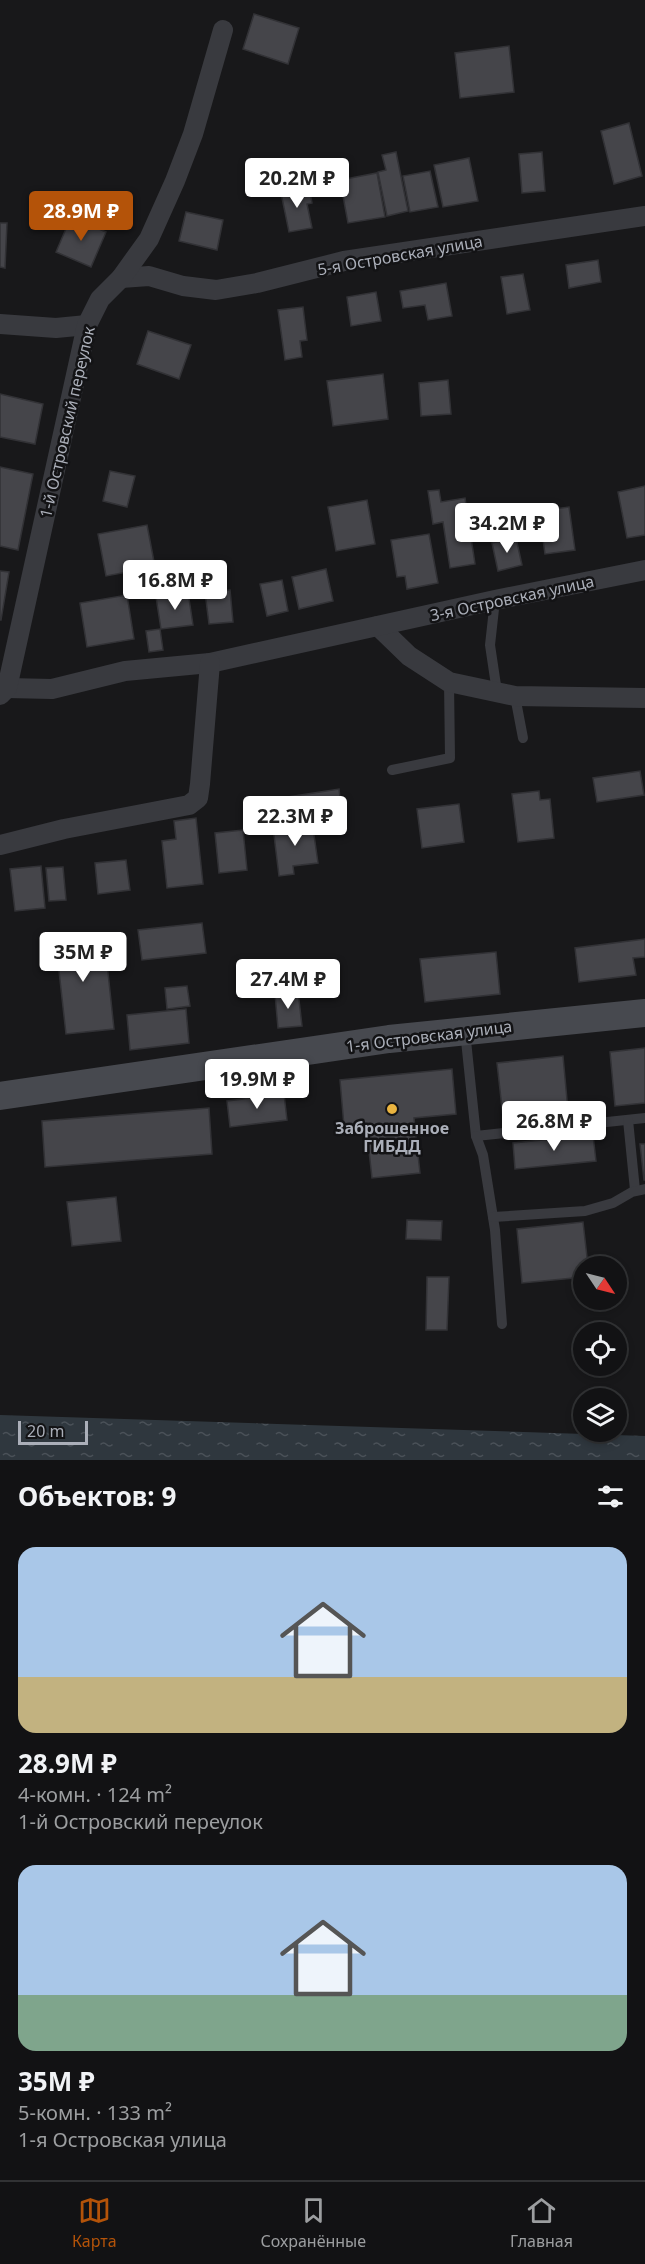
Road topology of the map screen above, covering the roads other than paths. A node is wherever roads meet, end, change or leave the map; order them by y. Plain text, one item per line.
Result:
1 (223, 30) dead end
2 (645, 216) edge
3 (121, 278) junction
4 (0, 324) edge
5 (87, 325) junction
6 (645, 570) edge
7 (495, 600) junction
8 (378, 626) junction
9 (210, 663) junction
10 (449, 682) junction
11 (4, 692) edge
12 (506, 694) junction
13 (645, 698) edge
14 (523, 738) dead end
15 (392, 770) dead end
16 (0, 845) edge
17 (645, 1013) edge
18 (465, 1031) junction
19 (0, 1096) edge
20 (645, 1118) edge
21 (628, 1120) junction
22 (476, 1136) junction
23 (640, 1190) edge
24 (493, 1217) junction
25 (502, 1324) dead end

1 - 3 street, 1-й Островский переулок
2 - 3 street, 5-я Островская улица
3 - 5 street, 1-й Островский переулок
4 - 5 street
5 - 11 street, 1-й Островский переулок
6 - 7 street, 3-я Островская улица
7 - 8 street, 3-я Островская улица
7 - 12 lane
8 - 9 street, 3-я Островская улица
8 - 10 street
9 - 11 street, 3-я Островская улица
9 - 16 street
10 - 12 street
10 - 15 lane
12 - 13 street
12 - 14 lane
17 - 18 street, 1-я Островская улица
18 - 19 street, 1-я Островская улица
18 - 22 lane
20 - 21 lane
21 - 22 lane
21 - 23 lane
22 - 24 lane
23 - 24 lane
24 - 25 lane

